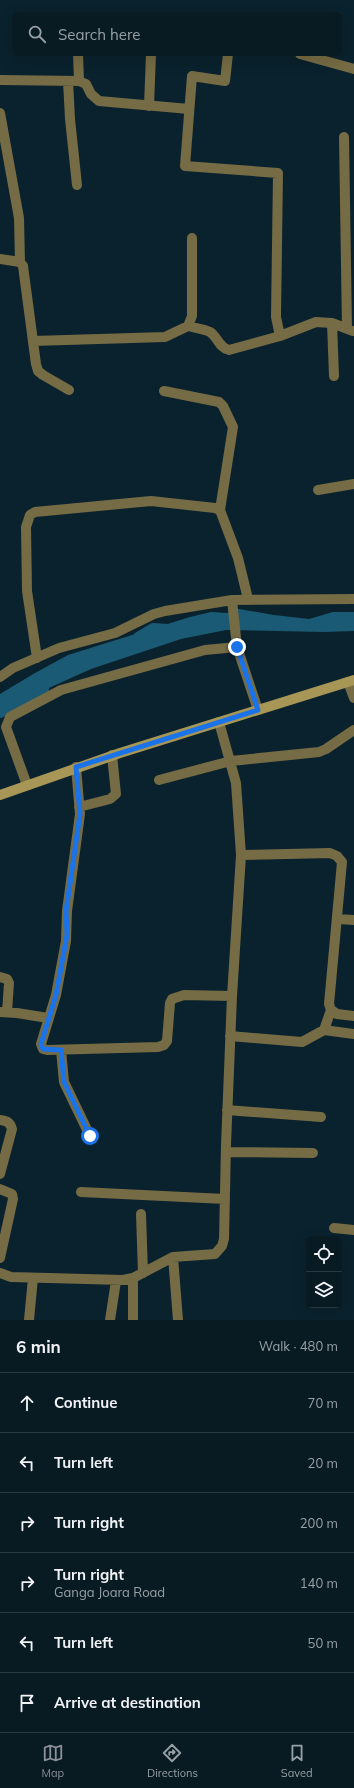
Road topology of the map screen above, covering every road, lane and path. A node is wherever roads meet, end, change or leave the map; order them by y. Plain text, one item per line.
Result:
1 (78, 56) edge
2 (151, 56) edge
3 (228, 56) edge
4 (307, 56) edge
5 (354, 69) edge
6 (0, 80) edge
7 (74, 81) junction
8 (149, 106) junction
9 (189, 110) junction
10 (0, 113) edge
11 (2, 137) edge
12 (344, 137) dead end
13 (77, 185) dead end
14 (192, 238) dead end
15 (0, 259) edge
16 (20, 262) junction
17 (332, 323) junction
18 (188, 326) junction
19 (351, 330) edge
20 (280, 336) junction
21 (33, 341) junction
22 (334, 376) dead end
23 (69, 390) dead end
24 (164, 391) dead end
25 (354, 484) edge
26 (318, 490) dead end
27 (220, 510) junction
28 (354, 598) edge
29 (248, 599) junction
30 (232, 600) junction
31 (237, 647) junction
32 (37, 658) junction
33 (0, 677) edge
34 (351, 681) edge
35 (354, 698) edge
36 (258, 710) junction
37 (219, 722) junction
38 (354, 730) edge
39 (112, 755) junction
40 (231, 761) junction
41 (76, 767) junction
42 (159, 780) dead end
43 (27, 785) junction
44 (0, 795) edge
45 (79, 807) junction
46 (240, 855) junction
47 (338, 918) junction
48 (354, 920) edge
49 (0, 977) edge
50 (232, 996) junction
51 (331, 1010) junction
52 (4, 1012) edge
53 (354, 1016) edge
54 (48, 1018) junction
55 (324, 1030) junction
56 (354, 1034) edge
57 (230, 1036) junction
58 (61, 1050) junction
59 (227, 1110) junction
60 (322, 1117) dead end
61 (0, 1120) edge
62 (90, 1136) dead end
63 (226, 1152) junction
64 (313, 1153) dead end
65 (0, 1174) edge
66 (0, 1189) edge
67 (81, 1192) dead end
68 (225, 1199) junction
69 (141, 1214) dead end
70 (334, 1228) dead end
71 (354, 1230) edge
72 (0, 1258) edge
73 (173, 1258) junction
74 (0, 1272) edge
75 (143, 1273) junction
76 (33, 1278) junction
77 (133, 1278) junction
78 (116, 1281) junction
79 (29, 1320) edge
80 (110, 1320) edge
81 (133, 1320) edge
82 (178, 1320) edge

1 - 7 street
2 - 8 street
3 - 9 street
4 - 5 street
6 - 7 street
7 - 8 street
7 - 13 street
8 - 9 street
9 - 20 street
10 - 11 street
11 - 16 street
12 - 19 street
14 - 18 street
15 - 16 street
16 - 21 street
17 - 19 street
17 - 20 street
17 - 22 street
18 - 20 street
18 - 21 street
21 - 23 street
24 - 27 street
25 - 26 street
27 - 29 street
27 - 32 street
28 - 29 street
29 - 30 street
30 - 31 street
30 - 32 street
31 - 36 street
31 - 43 street
32 - 33 street
34 - 35 street
34 - 36 main road
36 - 37 main road
37 - 39 main road
37 - 40 street
38 - 40 street
39 - 41 main road
39 - 45 street
40 - 42 street
40 - 46 street
41 - 43 main road
41 - 45 street
43 - 44 main road
45 - 54 street
46 - 47 street
46 - 50 street
47 - 48 street
47 - 51 street
49 - 52 street
50 - 57 street
50 - 58 street
51 - 53 street
51 - 55 street
52 - 54 street
54 - 58 street
55 - 56 street
55 - 57 street
57 - 59 street
58 - 62 street
59 - 60 street
59 - 63 street
61 - 65 street
63 - 64 street
63 - 68 street
66 - 72 street
67 - 68 street
68 - 73 street
69 - 75 street
70 - 71 street
73 - 75 street
73 - 82 street
74 - 76 street
75 - 77 street
76 - 78 street
76 - 79 street
77 - 78 street
77 - 81 street
78 - 80 street

